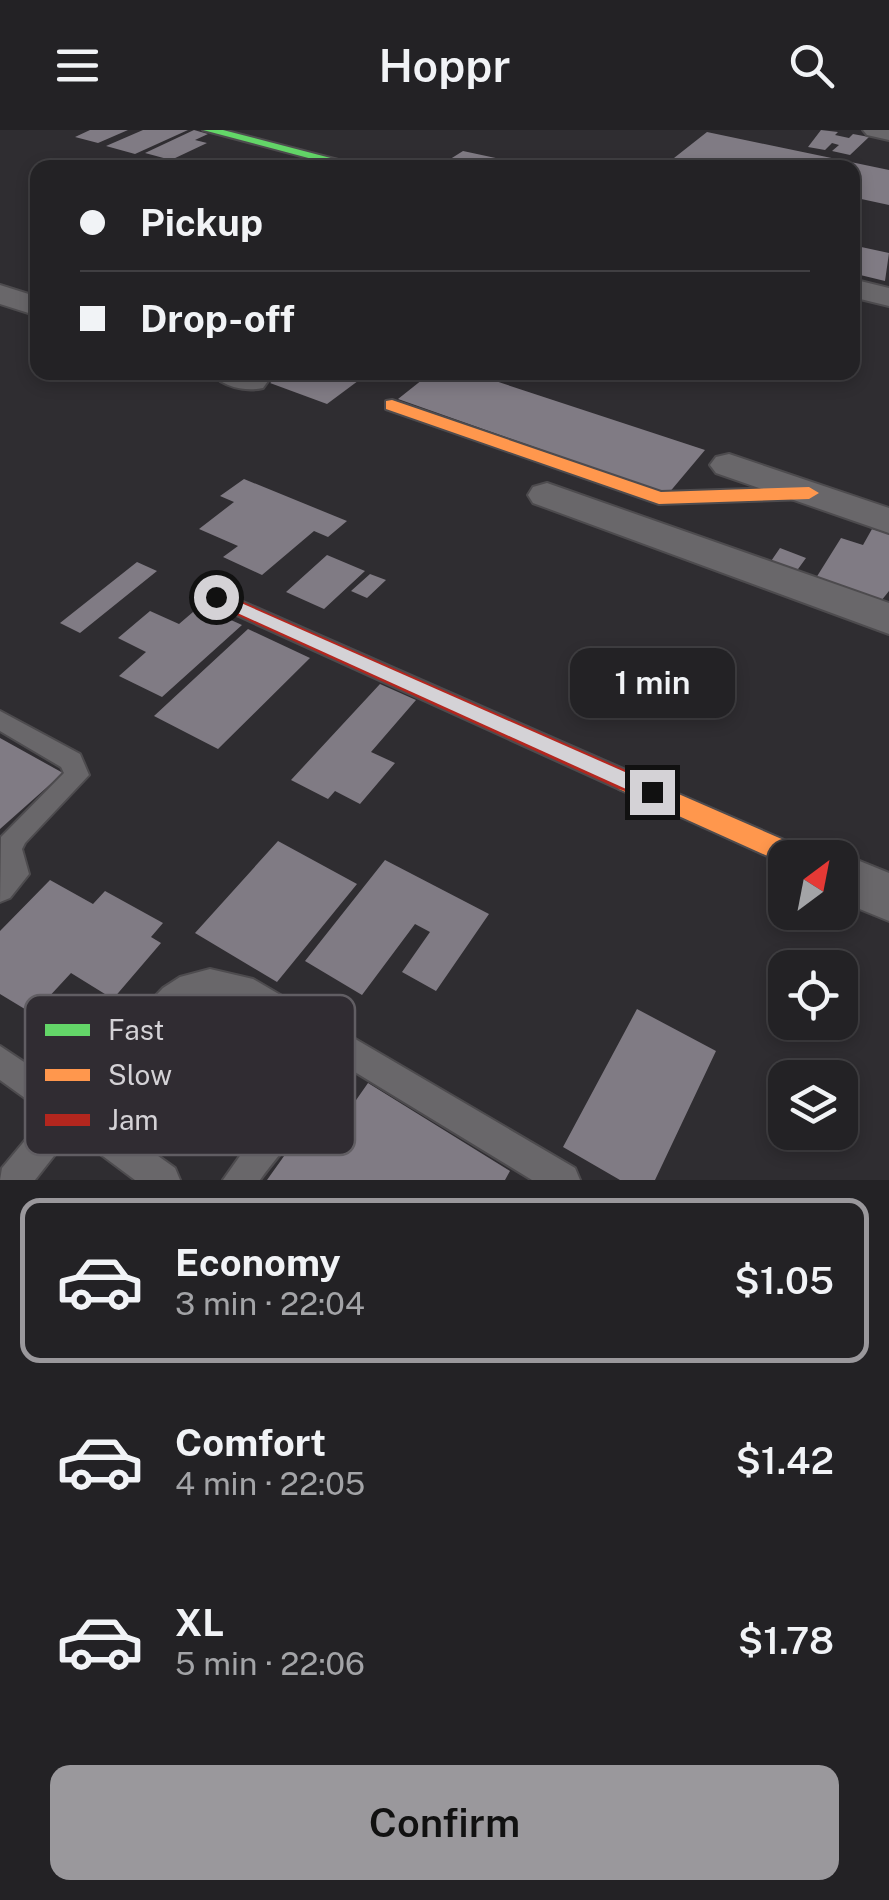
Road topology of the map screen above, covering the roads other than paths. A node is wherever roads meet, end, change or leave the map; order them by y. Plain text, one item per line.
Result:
1 (208, 130) edge
2 (875, 130) edge
3 (889, 133) edge
4 (330, 160) edge
5 (860, 290) edge
6 (0, 294) edge
7 (889, 297) edge
8 (30, 304) edge
9 (392, 405) dead end
10 (728, 465) dead end
11 (809, 493) junction
12 (547, 494) dead end
13 (889, 521) edge
14 (216, 597) dead end
15 (889, 619) edge
16 (0, 720) edge
17 (768, 845) edge
18 (858, 884) edge
19 (0, 890) edge
20 (889, 898) edge
21 (179, 995) edge
22 (254, 995) edge
23 (355, 1056) edge
24 (0, 1061) edge
25 (25, 1080) edge
26 (35, 1155) edge
27 (128, 1155) edge
28 (258, 1155) edge
29 (14, 1180) edge
30 (163, 1180) edge
31 (240, 1180) edge
32 (563, 1180) edge

1 - 4 street
2 - 3 street
5 - 7 street
6 - 8 street
9 - 11 street
10 - 11 street
11 - 13 street
12 - 15 street
14 - 17 street
16 - 19 lane
18 - 20 street
21 - 22 lane
23 - 32 lane
24 - 25 lane
26 - 29 lane
27 - 30 lane
28 - 31 lane

